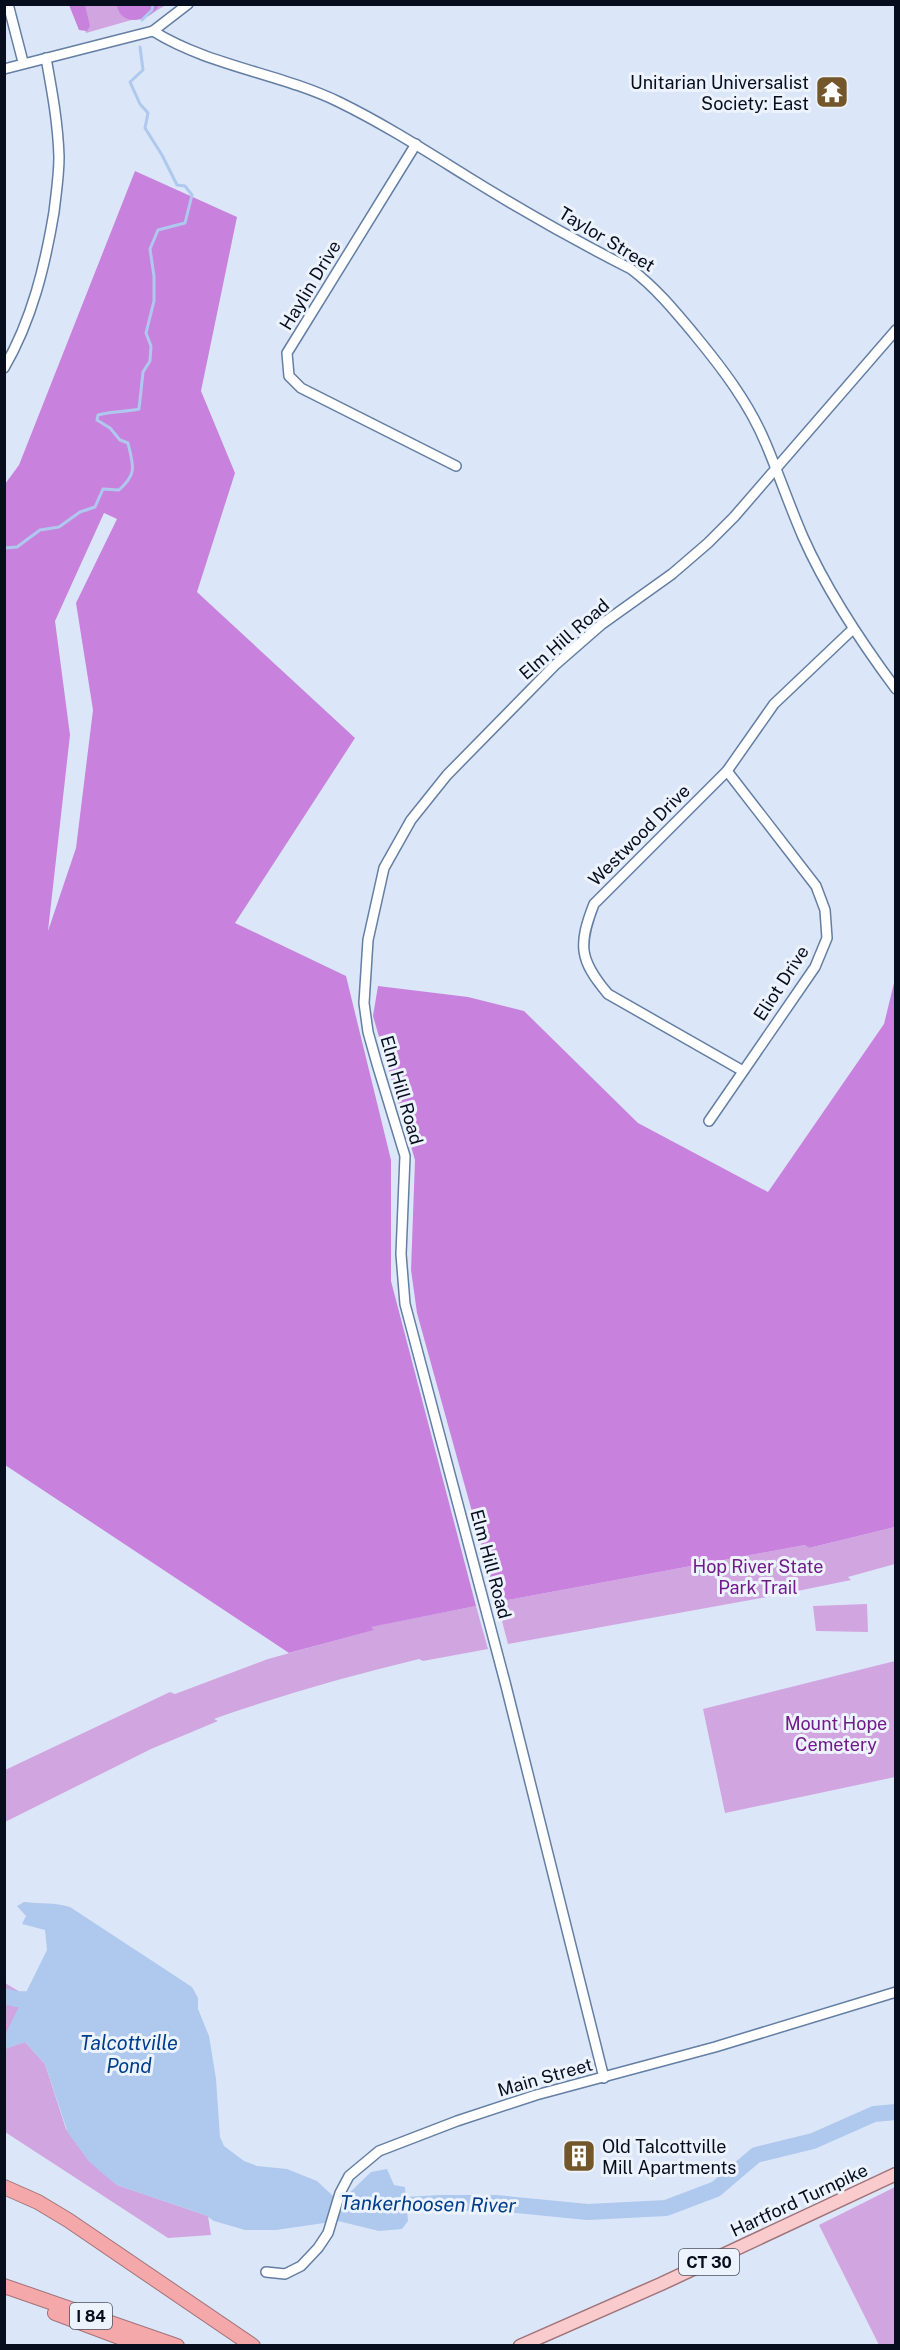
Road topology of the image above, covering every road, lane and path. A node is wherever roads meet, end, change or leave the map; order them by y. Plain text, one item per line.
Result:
1 (8, 4) edge
2 (188, 4) edge
3 (153, 31) junction
4 (46, 58) junction
5 (23, 62) junction
6 (4, 69) edge
7 (416, 144) junction
8 (896, 330) edge
9 (4, 368) edge
10 (456, 466) dead end
11 (776, 469) junction
12 (853, 629) junction
13 (895, 687) edge
14 (726, 771) junction
15 (743, 1071) junction
16 (709, 1121) dead end
17 (896, 1992) edge
18 (604, 2078) junction
19 (896, 2174) edge
20 (4, 2187) edge
21 (266, 2272) dead end
22 (4, 2286) edge
23 (4, 2295) edge
24 (143, 2346) edge
25 (177, 2346) edge
26 (253, 2346) edge
27 (519, 2346) edge

1 - 5 street
2 - 3 street
3 - 4 street
3 - 7 street, Taylor Street
4 - 5 street
4 - 9 street
5 - 6 street
7 - 10 street, Haylin Drive
7 - 11 street, Taylor Street
8 - 11 street, Elm Hill Road
11 - 12 street, Taylor Street
11 - 18 street, Elm Hill Road
12 - 13 street, Taylor Street
12 - 14 street, Westwood Drive
14 - 15 street, Eliot Drive
14 - 15 street, Westwood Drive
15 - 16 street, Eliot Drive
17 - 18 street, Main Street
18 - 21 street, Main Street
19 - 27 main road, Hartford Turnpike / CT 30
20 - 26 highway
22 - 25 highway, I 84
23 - 24 highway

